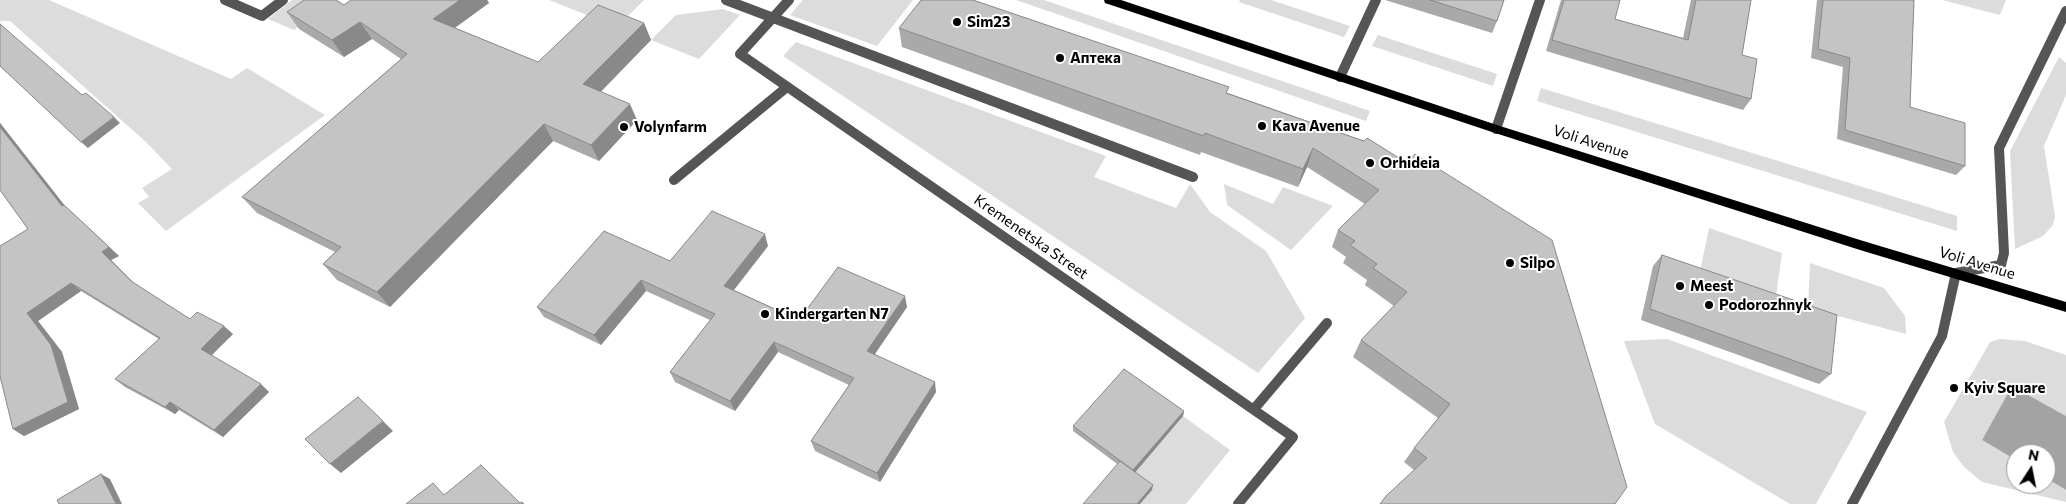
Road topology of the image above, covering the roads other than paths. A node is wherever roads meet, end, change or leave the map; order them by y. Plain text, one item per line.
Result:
1 (225, 0) edge
2 (283, 0) edge
3 (726, 0) edge
4 (789, 0) edge
5 (1109, 0) edge
6 (1376, 0) edge
7 (1540, 0) edge
8 (2066, 11) edge
9 (773, 17) junction
10 (1340, 77) junction
11 (787, 87) junction
12 (1496, 129) junction
13 (1193, 178) dead end
14 (674, 180) dead end
15 (1956, 273) junction
16 (2066, 307) edge
17 (1327, 323) dead end
18 (1254, 409) junction
19 (1238, 504) edge
20 (1852, 504) edge

1 - 2 street
3 - 9 street
4 - 9 street, Kremenetska Street
5 - 10 main road, Voli Avenue
6 - 10 street
7 - 12 street
8 - 15 street
9 - 11 street, Kremenetska Street
9 - 13 street
10 - 12 main road, Voli Avenue
11 - 14 street
11 - 18 street, Kremenetska Street
12 - 15 main road, Voli Avenue
15 - 16 main road, Voli Avenue
15 - 20 street
17 - 18 street
18 - 19 street, Kremenetska Street

